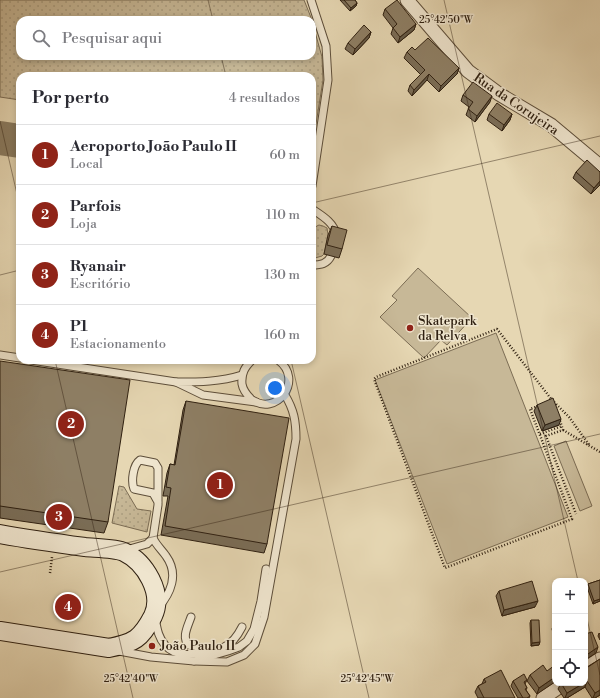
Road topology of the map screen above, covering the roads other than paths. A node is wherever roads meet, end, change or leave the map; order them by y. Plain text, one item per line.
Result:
1 (311, 0) edge
2 (406, 0) edge
3 (316, 160) edge
4 (600, 166) edge
5 (316, 212) edge
6 (336, 237) edge
7 (332, 256) edge
8 (316, 265) edge
9 (0, 355) edge
10 (16, 357) edge
11 (57, 364) edge
12 (247, 364) edge
13 (284, 364) edge
14 (242, 375) junction
15 (176, 382) junction
16 (285, 394) junction
17 (256, 402) junction
18 (158, 502) junction
19 (0, 534) edge
20 (153, 538) junction
21 (123, 551) junction
22 (266, 569) dead end
23 (154, 612) junction
24 (191, 617) dead end
25 (242, 626) dead end
26 (0, 631) edge
27 (109, 648) junction
28 (213, 650) junction
29 (600, 659) edge
30 (194, 662) junction
31 (588, 667) edge
32 (561, 686) edge
33 (543, 698) edge

1 - 3 lane
2 - 4 street, Rua da Corujeira
5 - 6 lane
7 - 8 lane
9 - 10 lane
11 - 15 lane
12 - 14 lane
13 - 16 lane
14 - 15 lane
14 - 17 lane
15 - 17 lane
16 - 17 lane
16 - 30 lane
18 - 18 lane
18 - 20 lane
19 - 21 main road
20 - 21 lane
20 - 23 lane
21 - 23 main road
22 - 30 lane
23 - 27 main road
23 - 28 lane
24 - 28 lane
25 - 28 lane
26 - 27 main road
27 - 30 lane
29 - 31 street
32 - 33 street

